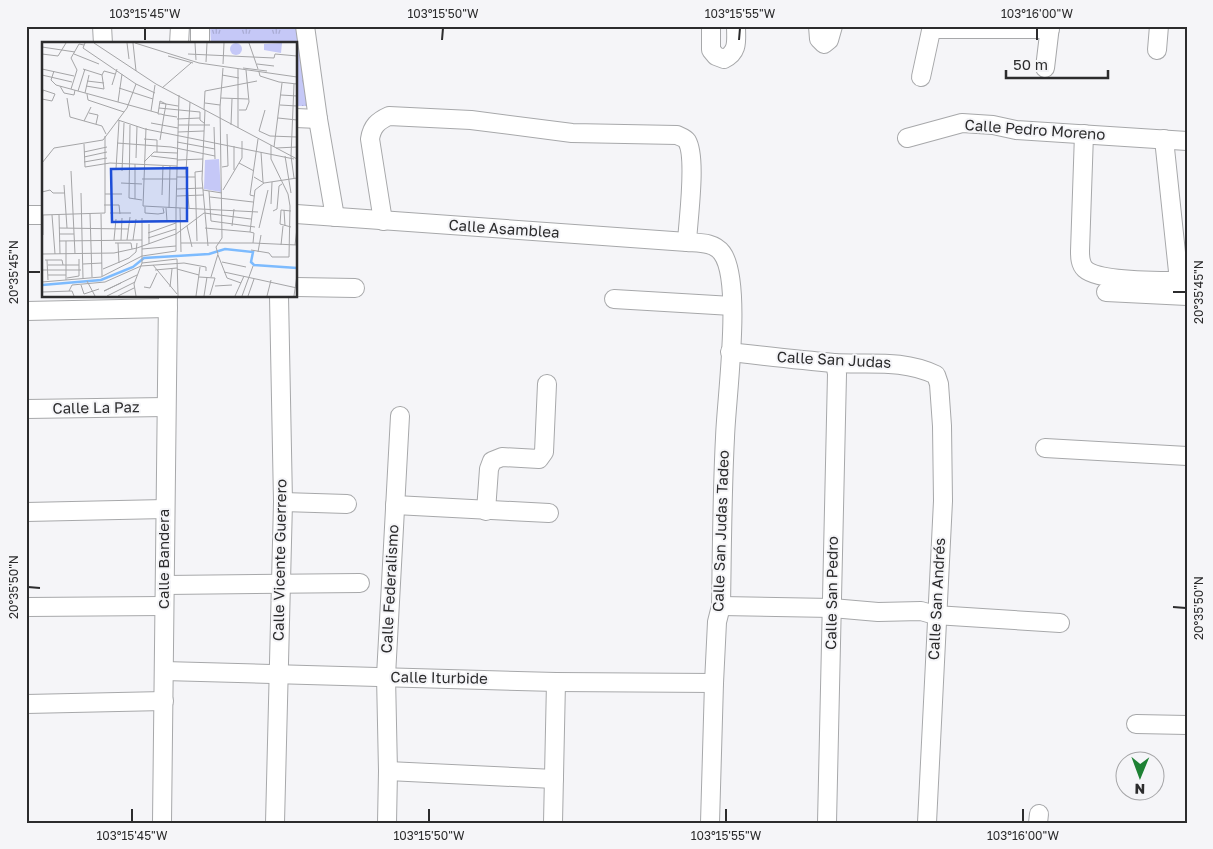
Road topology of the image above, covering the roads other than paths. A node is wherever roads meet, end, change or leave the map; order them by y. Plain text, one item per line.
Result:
1 (102, 26) edge
2 (180, 26) edge
3 (200, 26) edge
4 (306, 26) edge
5 (711, 26) edge
6 (736, 26) edge
7 (818, 26) edge
8 (833, 26) edge
9 (1158, 26) edge
10 (931, 28) edge
11 (1050, 28) edge
12 (103, 42) edge
13 (179, 42) edge
14 (200, 42) edge
15 (1157, 50) dead end
16 (1045, 68) dead end
17 (921, 77) dead end
18 (298, 118) edge
19 (318, 119) junction
20 (1084, 134) junction
21 (907, 138) dead end
22 (1164, 139) junction
23 (1187, 141) edge
24 (298, 214) edge
25 (26, 215) edge
26 (42, 215) edge
27 (335, 217) junction
28 (383, 221) junction
29 (687, 242) junction
30 (712, 245) joint
31 (1184, 286) edge
32 (298, 287) edge
33 (354, 288) dead end
34 (1106, 292) dead end
35 (279, 298) edge
36 (614, 299) dead end
37 (168, 302) edge
38 (732, 306) junction
39 (26, 311) edge
40 (730, 352) junction
41 (836, 363) junction
42 (936, 375) joint
43 (547, 384) dead end
44 (166, 407) junction
45 (26, 409) edge
46 (400, 416) dead end
47 (1045, 448) dead end
48 (1187, 456) edge
49 (283, 502) junction
50 (347, 504) dead end
51 (395, 505) junction
52 (165, 509) junction
53 (486, 511) junction
54 (26, 512) edge
55 (549, 513) dead end
56 (360, 583) dead end
57 (164, 585) junction
58 (281, 585) junction
59 (164, 606) junction
60 (721, 606) junction
61 (26, 607) edge
62 (832, 608) junction
63 (936, 615) junction
64 (1060, 624) dead end
65 (164, 672) junction
66 (278, 674) junction
67 (386, 676) junction
68 (556, 682) junction
69 (714, 683) junction
70 (164, 701) junction
71 (26, 704) edge
72 (1136, 724) dead end
73 (1187, 725) edge
74 (388, 771) junction
75 (554, 779) junction
76 (162, 823) edge
77 (275, 823) edge
78 (387, 823) edge
79 (554, 823) edge
80 (710, 823) edge
81 (826, 823) edge
82 (927, 823) edge

1 - 12 street
2 - 13 street
3 - 14 street
4 - 19 street
5 - 6 street
7 - 8 street
9 - 15 street
10 - 11 street
10 - 17 street
11 - 16 street
18 - 19 street
19 - 27 street
20 - 21 street, Calle Pedro Moreno
20 - 22 street, Calle Pedro Moreno
20 - 31 street
22 - 23 street, Calle Pedro Moreno
22 - 31 street
24 - 27 street, Calle Asamblea
25 - 26 street
27 - 28 street, Calle Asamblea
28 - 29 street, Calle Asamblea
28 - 29 street
29 - 30 street, Calle Asamblea
30 - 38 street, Calle San Judas Tadeo
31 - 34 street
32 - 33 street
35 - 49 street, Calle Vicente Guerrero
36 - 38 street
37 - 39 street
37 - 44 street, Calle Bandera
38 - 40 street, Calle San Judas Tadeo
40 - 41 street, Calle San Judas
40 - 60 street, Calle San Judas Tadeo
41 - 42 street, Calle San Judas
41 - 62 street, Calle San Pedro
42 - 63 street, Calle San Andrés
43 - 53 street
44 - 45 street, Calle La Paz
44 - 52 street, Calle Bandera
46 - 51 street, Calle Federalismo
47 - 48 street
49 - 50 street
49 - 58 street, Calle Vicente Guerrero
51 - 53 street
51 - 67 street, Calle Federalismo
52 - 54 street
52 - 57 street, Calle Bandera
53 - 55 street
56 - 58 street
57 - 58 street
57 - 59 street, Calle Bandera
58 - 66 street, Calle Vicente Guerrero
59 - 61 street
59 - 65 street, Calle Bandera
60 - 62 street
60 - 69 street, Calle San Judas Tadeo
62 - 63 street
62 - 81 street, Calle San Pedro
63 - 64 street
63 - 82 street, Calle San Andrés
65 - 66 street, Calle Iturbide
65 - 70 street, Calle Bandera
66 - 67 street, Calle Iturbide
66 - 77 street, Calle Vicente Guerrero
67 - 68 street, Calle Iturbide
67 - 74 street, Calle Federalismo
68 - 69 street, Calle Iturbide
68 - 75 street
69 - 80 street, Calle San Judas Tadeo
70 - 71 street
70 - 76 street, Calle Bandera
72 - 73 street
74 - 75 street
74 - 78 street, Calle Federalismo
75 - 79 street

